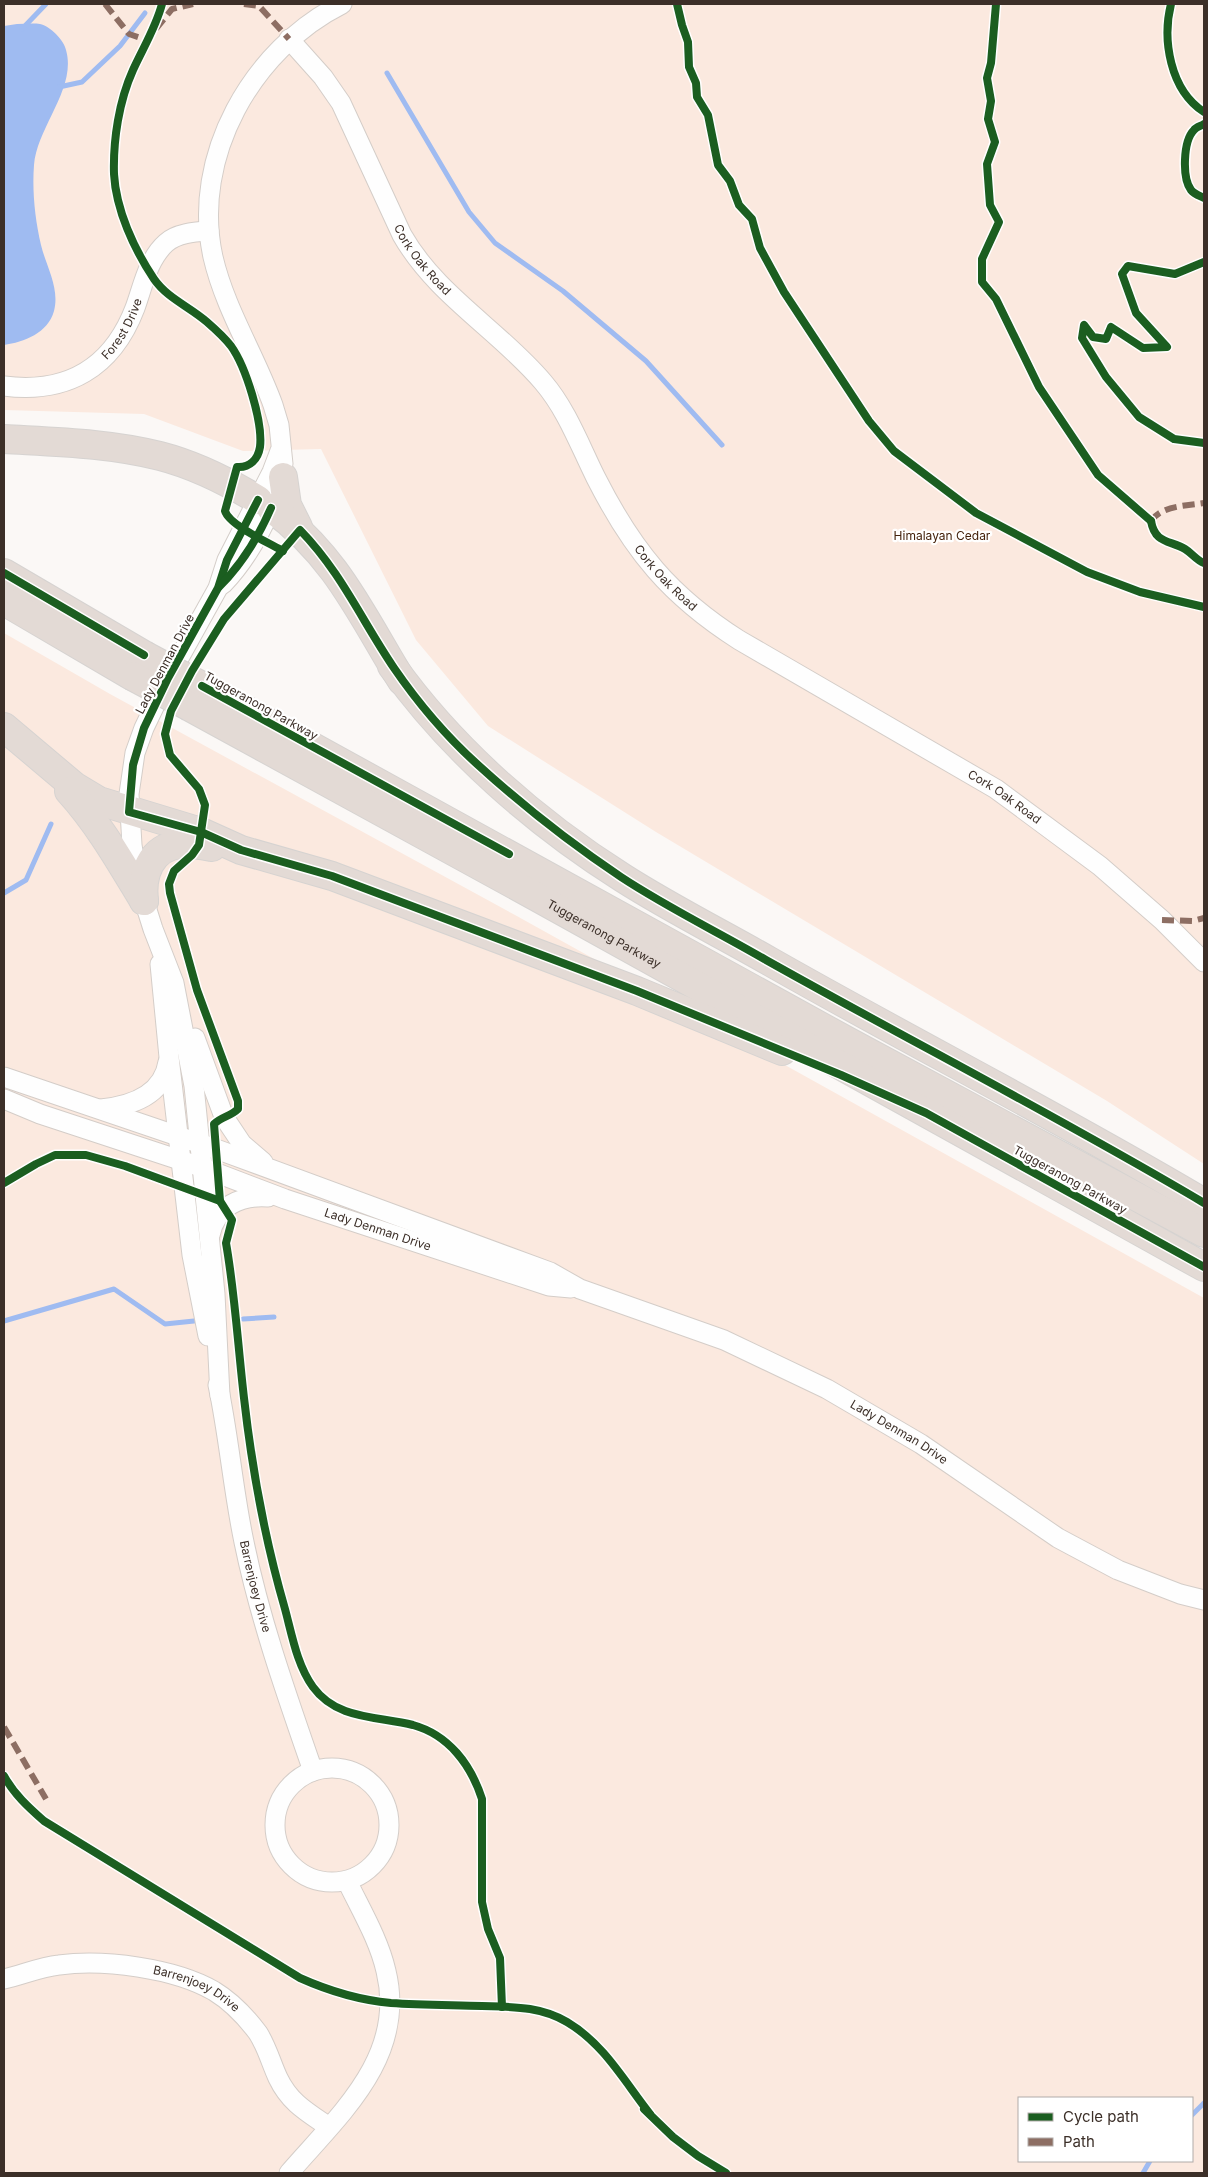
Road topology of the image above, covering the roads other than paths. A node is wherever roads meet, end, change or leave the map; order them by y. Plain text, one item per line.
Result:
1 (342, 4) edge
2 (289, 39) junction
3 (209, 231) junction
4 (4, 386) edge
5 (4, 439) edge
6 (281, 464) junction
7 (264, 504) junction
8 (300, 530) junction
9 (4, 573) edge
10 (4, 602) edge
11 (138, 665) junction
12 (392, 666) junction
13 (196, 697) junction
14 (4, 727) edge
15 (35, 753) junction
16 (129, 812) junction
17 (241, 850) junction
18 (144, 901) junction
19 (153, 929) junction
20 (1204, 962) edge
21 (171, 971) junction
22 (847, 1041) junction
23 (168, 1057) junction
24 (4, 1077) edge
25 (4, 1099) edge
26 (97, 1110) junction
27 (926, 1112) junction
28 (178, 1138) junction
29 (199, 1144) junction
30 (180, 1160) junction
31 (201, 1167) junction
32 (273, 1171) junction
33 (284, 1199) junction
34 (1204, 1203) edge
35 (1204, 1233) edge
36 (210, 1243) junction
37 (1204, 1267) edge
38 (580, 1289) junction
39 (220, 1396) junction
40 (1204, 1600) edge
41 (313, 1771) junction
42 (347, 1881) junction
43 (4, 1979) edge
44 (329, 2127) junction
45 (289, 2173) edge

1 - 2 street
2 - 3 street
2 - 20 street, Cork Oak Road
3 - 4 street, Forest Drive
3 - 6 street
5 - 7 highway
6 - 7 street
6 - 7 street
6 - 8 highway
7 - 8 highway
7 - 16 street, Lady Denman Drive
8 - 12 highway
9 - 11 highway, Tuggeranong Parkway
10 - 11 highway, Tuggeranong Parkway
11 - 13 highway, Tuggeranong Parkway, bridge
12 - 22 highway
12 - 34 highway
13 - 22 highway, Tuggeranong Parkway
13 - 27 highway, Tuggeranong Parkway
14 - 15 highway
15 - 16 highway
15 - 18 highway
16 - 17 highway
16 - 18 street, Lady Denman Drive
17 - 18 highway
17 - 27 highway
18 - 19 street, Lady Denman Drive
19 - 21 street, Lady Denman Drive
19 - 23 street, Lady Denman Drive
21 - 29 street, Lady Denman Drive
21 - 32 street
22 - 35 highway, Tuggeranong Parkway
23 - 26 street
23 - 28 street, Lady Denman Drive
24 - 26 street, Lady Denman Drive
25 - 30 street, Lady Denman Drive
26 - 28 street, Lady Denman Drive
27 - 37 highway, Tuggeranong Parkway
28 - 29 street, Lady Denman Drive
28 - 30 street, Lady Denman Drive
29 - 31 street, Barrenjoey Drive
29 - 32 street, Lady Denman Drive
30 - 31 street, Lady Denman Drive
30 - 39 street, Barrenjoey Drive
31 - 33 street, Lady Denman Drive
31 - 36 street, Barrenjoey Drive
32 - 38 street, Lady Denman Drive
33 - 36 street
33 - 38 street, Lady Denman Drive
36 - 39 street, Barrenjoey Drive
38 - 40 street, Lady Denman Drive
39 - 41 street, Barrenjoey Drive
41 - 42 street
41 - 42 street
42 - 44 street
43 - 44 street, Barrenjoey Drive
44 - 45 street

